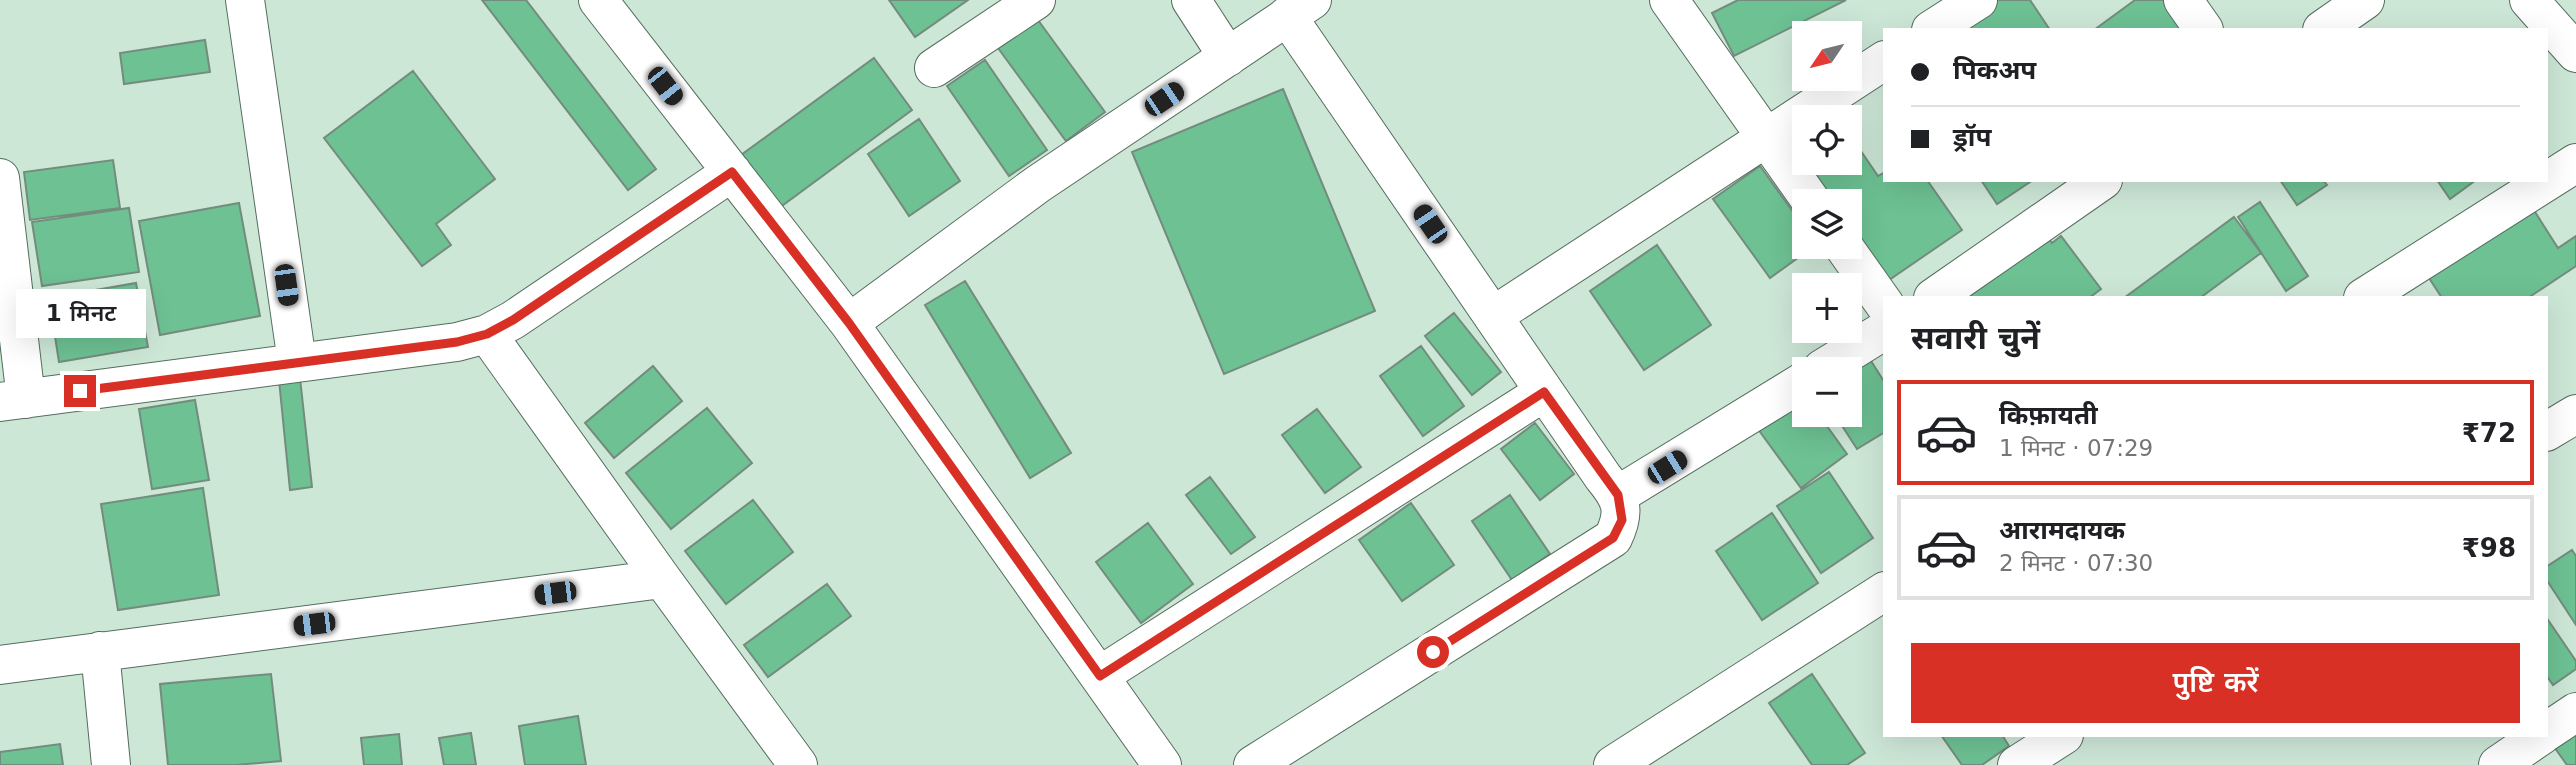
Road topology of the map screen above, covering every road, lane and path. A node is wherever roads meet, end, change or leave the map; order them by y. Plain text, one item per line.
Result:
1 (245, 0) edge
2 (598, 0) edge
3 (1036, 0) edge
4 (1191, 0) edge
5 (1669, 0) edge
6 (1978, 0) edge
7 (2183, 0) edge
8 (2365, 0) edge
9 (2529, 0) edge
10 (1299, 8) edge
11 (1934, 28) edge
12 (2203, 28) edge
13 (2325, 28) edge
14 (2576, 53) edge
15 (1228, 57) junction
16 (1883, 61) edge
17 (934, 68) dead end
18 (1765, 136) junction
19 (2576, 163) edge
20 (732, 172) junction
21 (0, 178) edge
22 (2548, 181) edge
23 (2100, 182) edge
24 (2546, 182) edge
25 (1803, 189) edge
26 (1852, 259) edge
27 (1936, 296) edge
28 (2366, 296) edge
29 (1883, 302) edge
30 (1493, 316) junction
31 (849, 323) junction
32 (1883, 331) edge
33 (487, 334) junction
34 (1841, 357) edge
35 (297, 362) junction
36 (1792, 387) edge
37 (1544, 392) junction
38 (13, 401) edge
39 (2576, 414) edge
40 (2548, 431) edge
41 (1618, 495) junction
42 (662, 579) junction
43 (1883, 592) edge
44 (100, 651) junction
45 (0, 665) edge
46 (1100, 676) junction
47 (2576, 712) edge
48 (2548, 731) edge
49 (2061, 737) edge
50 (2539, 737) edge
51 (111, 765) edge
52 (798, 765) edge
53 (1163, 765) edge
54 (1252, 765) edge
55 (1613, 765) edge
56 (2017, 765) edge
57 (2498, 765) edge

1 - 35 street
2 - 20 street
3 - 17 street
4 - 15 street
5 - 18 street
6 - 11 street
7 - 12 street
8 - 13 street
9 - 14 street
10 - 15 street
10 - 30 street
15 - 31 street
16 - 18 street
18 - 25 street
18 - 30 street
19 - 22 street
20 - 31 street
20 - 33 street
21 - 38 street
23 - 27 street
24 - 28 street
26 - 29 street
30 - 37 street
31 - 46 street
32 - 34 street
33 - 35 street
33 - 42 street
35 - 38 street
36 - 41 street
37 - 41 street
37 - 46 street
39 - 40 street
41 - 54 street
42 - 44 street
42 - 52 street
43 - 55 street
44 - 45 street
44 - 51 street
46 - 53 street
47 - 48 street
49 - 56 street
50 - 57 street

